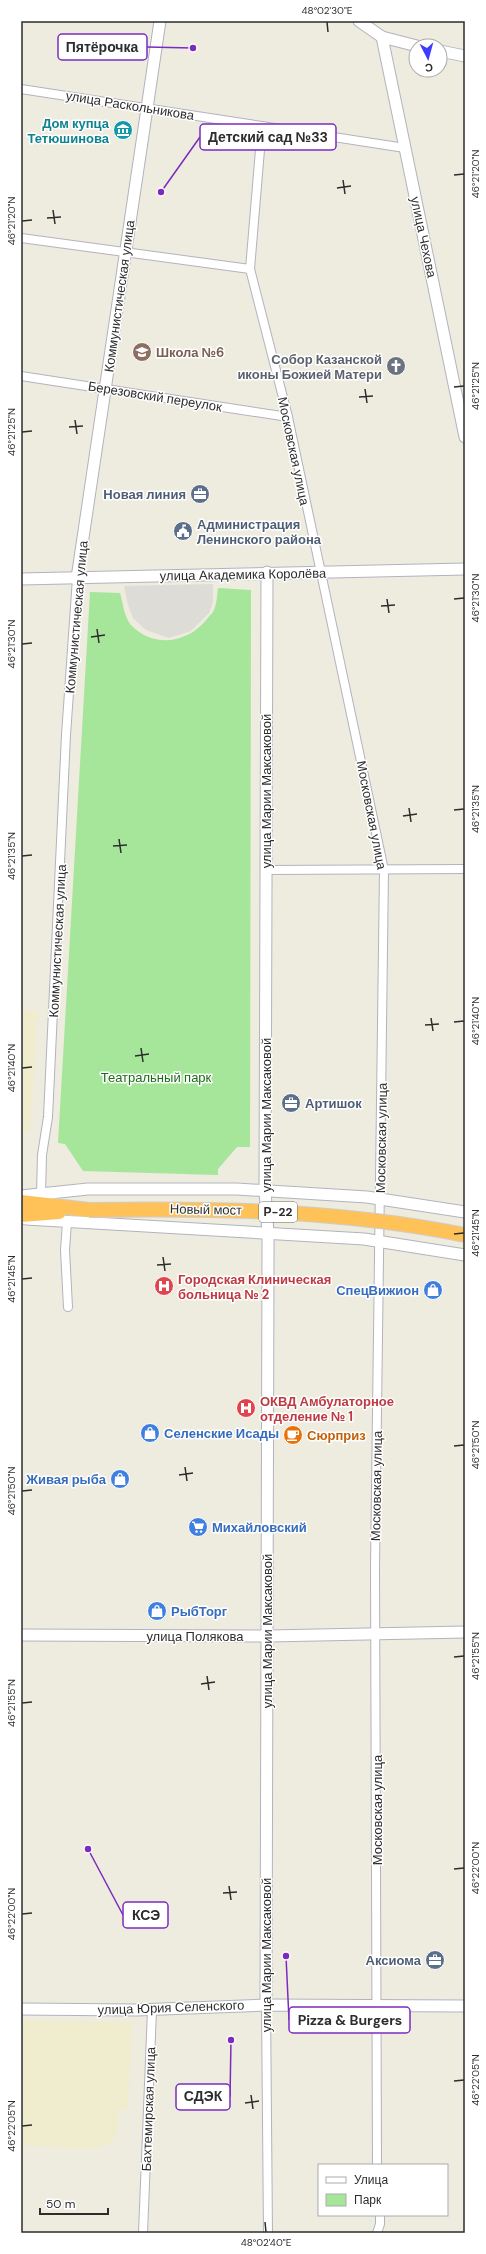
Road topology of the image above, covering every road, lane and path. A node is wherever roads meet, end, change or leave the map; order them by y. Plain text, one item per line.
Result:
1 (160, 21) edge
2 (359, 21) edge
3 (382, 37) junction
4 (408, 44) edge
5 (448, 53) edge
6 (465, 56) edge
7 (21, 89) edge
8 (147, 108) junction
9 (262, 126) junction
10 (405, 148) junction
11 (21, 238) edge
12 (125, 253) junction
13 (250, 269) junction
14 (21, 376) edge
15 (105, 388) junction
16 (288, 418) junction
17 (465, 436) edge
18 (465, 568) edge
19 (266, 572) junction
20 (321, 573) junction
21 (77, 578) junction
22 (21, 579) edge
23 (465, 868) edge
24 (266, 870) junction
25 (384, 870) junction
26 (265, 1191) junction
27 (41, 1194) junction
28 (21, 1196) edge
29 (381, 1199) junction
30 (21, 1202) edge
31 (89, 1210) junction
32 (465, 1212) edge
33 (21, 1216) edge
34 (21, 1219) edge
35 (67, 1222) junction
36 (268, 1233) junction
37 (465, 1235) edge
38 (380, 1242) junction
39 (465, 1255) edge
40 (68, 1307) dead end
41 (465, 1632) edge
42 (377, 1633) junction
43 (21, 1635) edge
44 (269, 1636) junction
45 (266, 2005) junction
46 (377, 2006) junction
47 (465, 2006) edge
48 (21, 2009) edge
49 (152, 2010) junction
50 (378, 2164) edge
51 (380, 2216) edge
52 (143, 2233) edge
53 (268, 2233) edge
54 (377, 2233) edge

1 - 8 street, Коммунистическая улица
2 - 3 street
3 - 4 street
3 - 10 street, улица Чехова
5 - 6 street
7 - 8 street, улица Раскольникова
8 - 9 street, улица Раскольникова
8 - 12 street, Коммунистическая улица
9 - 10 street, улица Раскольникова
9 - 13 street, Московская улица
10 - 17 street, улица Чехова
11 - 12 street
12 - 13 street
12 - 15 street, Коммунистическая улица
13 - 16 street, Московская улица
14 - 15 street, Березовский переулок
15 - 16 street, Березовский переулок
15 - 21 street, Коммунистическая улица
16 - 20 street, Московская улица
18 - 20 street, улица Академика Королёва
19 - 20 street, улица Академика Королёва
19 - 21 street, улица Академика Королёва
19 - 24 street, улица Марии Максаковой
20 - 25 street, Московская улица
21 - 22 street, улица Академика Королёва
21 - 27 street, Коммунистическая улица
23 - 25 street
24 - 25 street
24 - 26 street, улица Марии Максаковой
25 - 29 street, Московская улица
26 - 27 street
26 - 29 street
26 - 36 street, улица Марии Максаковой
27 - 28 street
29 - 32 street
29 - 38 street, Московская улица
30 - 31 highway
31 - 33 highway
31 - 37 highway, Новый мост / Р-22, bridge
34 - 35 street
35 - 36 street
35 - 40 street
36 - 38 street
36 - 44 street, улица Марии Максаковой
38 - 39 street
38 - 42 street, Московская улица
41 - 42 street, улица Полякова
42 - 44 street, улица Полякова
42 - 46 street, Московская улица
43 - 44 street, улица Полякова
44 - 45 street, улица Марии Максаковой
45 - 46 street, улица Юрия Селенского
45 - 49 street, улица Юрия Селенского
45 - 53 street, улица Марии Максаковой
46 - 47 street, улица Юрия Селенского
46 - 50 street, Московская улица
48 - 49 street, улица Юрия Селенского
49 - 52 street, Бахтемирская улица
51 - 54 street

